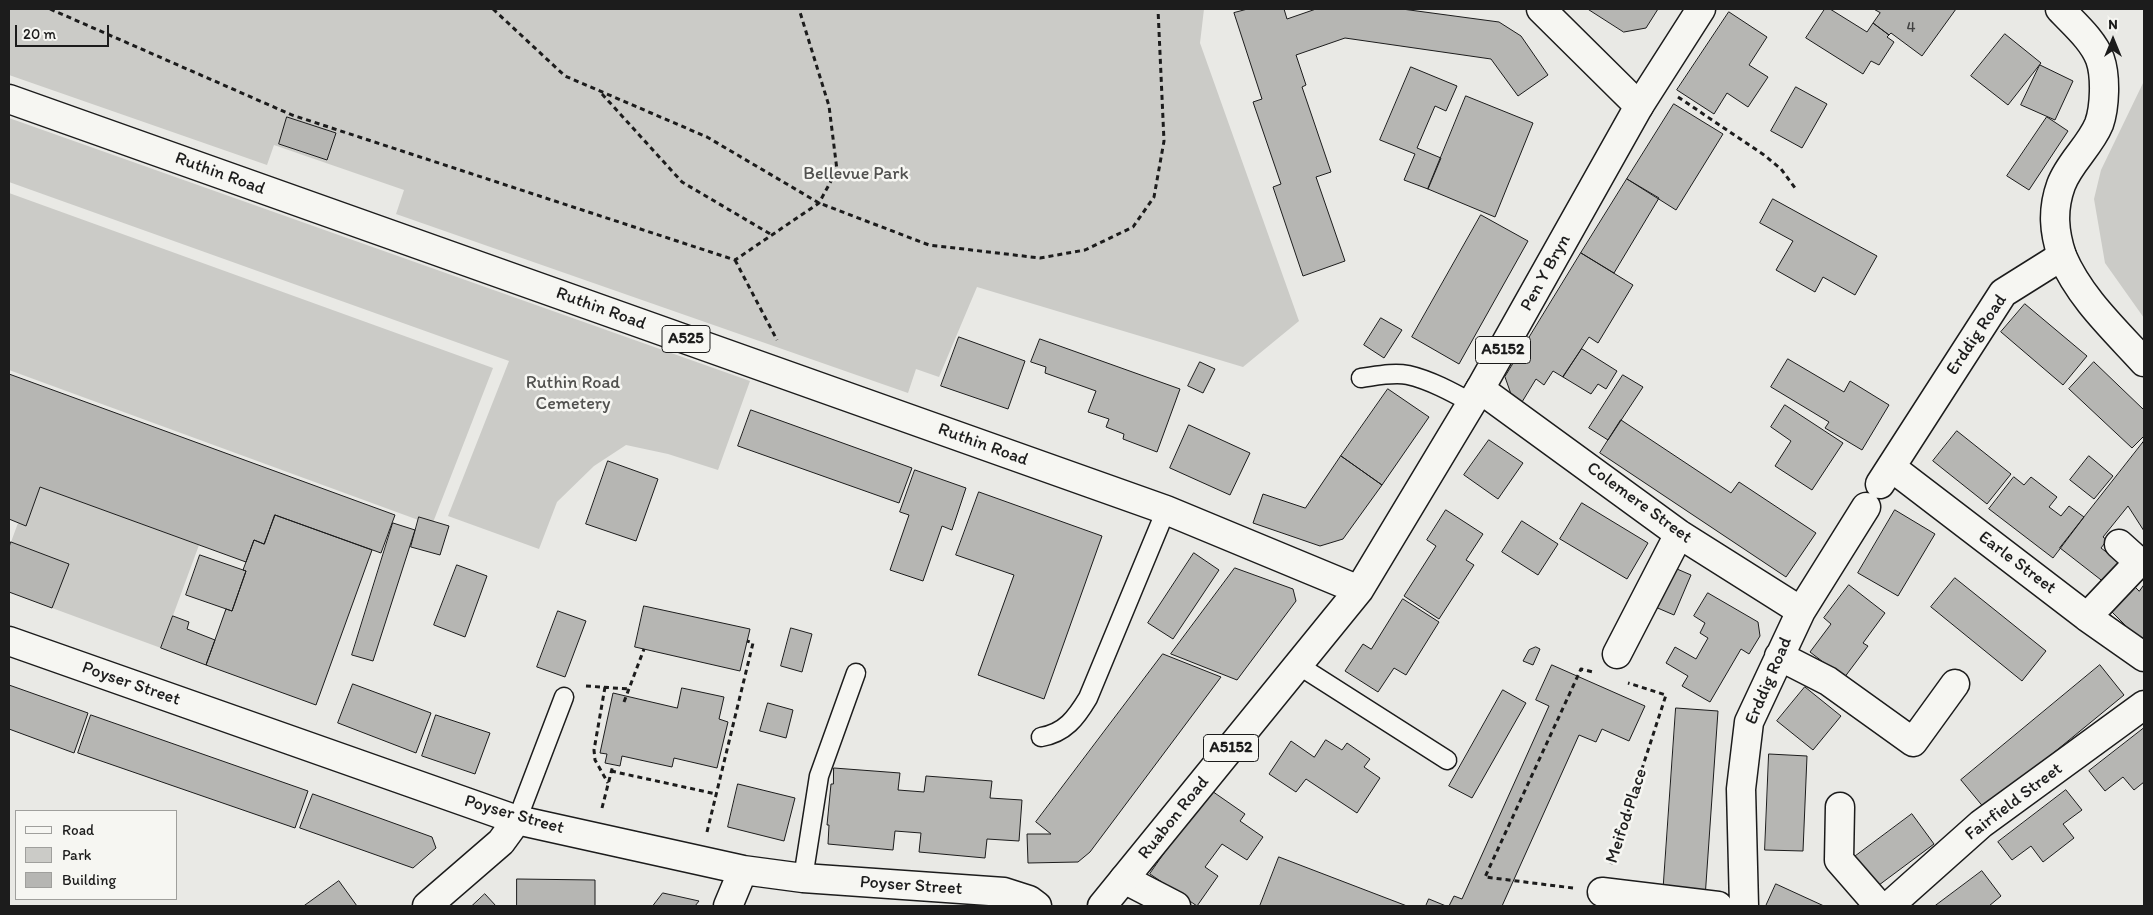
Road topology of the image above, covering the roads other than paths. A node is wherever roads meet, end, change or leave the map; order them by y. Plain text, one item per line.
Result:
1 (1541, 9) edge
2 (1701, 9) edge
3 (2060, 9) edge
4 (1645, 97) junction
5 (9, 99) edge
6 (2062, 256) junction
7 (2144, 362) edge
8 (1361, 378) dead end
9 (1476, 396) junction
10 (1879, 486) junction
11 (1166, 510) junction
12 (1679, 534) junction
13 (2119, 544) dead end
14 (1359, 590) junction
15 (1801, 612) junction
16 (2088, 617) junction
17 (9, 641) edge
18 (1779, 656) junction
19 (2144, 658) edge
20 (1298, 665) junction
21 (1618, 667) road end
22 (856, 673) dead end
23 (1955, 684) dead end
24 (564, 697) road end
25 (2144, 705) edge
26 (1042, 737) dead end
27 (1447, 760) dead end
28 (1840, 807) dead end
29 (517, 820) junction
30 (743, 870) junction
31 (803, 878) junction
32 (1124, 879) junction
33 (1602, 892) road end
34 (427, 906) edge
35 (728, 906) edge
36 (1037, 906) edge
37 (1102, 906) edge
38 (1176, 906) edge
39 (1718, 906) edge
40 (1744, 906) edge
41 (1879, 906) edge
42 (1889, 906) edge

1 - 4 street
2 - 4 street, Pen Y Bryn / A5152
3 - 6 street
4 - 9 street, Pen Y Bryn / A5152
5 - 11 street, Ruthin Road / A525
6 - 7 street
6 - 10 street, Erddig Road
8 - 9 lane
9 - 12 street, Colemere Street
9 - 14 street, Pen Y Bryn / A5152
10 - 15 street, Erddig Road
10 - 16 street, Earle Street
11 - 14 street, Ruthin Road / A525
11 - 26 lane
12 - 15 street, Colemere Street
12 - 21 street
13 - 16 street
14 - 20 street, Ruabon Road / A5152
15 - 18 street, Erddig Road
16 - 19 street, Earle Street
17 - 29 street, Poyser Street
18 - 23 street
18 - 40 street, Erddig Road
20 - 27 lane
20 - 32 street, Ruabon Road / A5152
22 - 31 lane
24 - 29 lane
25 - 42 street, Fairfield Street
28 - 41 street
29 - 30 street, Poyser Street
29 - 34 street
30 - 31 street, Poyser Street
30 - 35 street
31 - 36 street, Poyser Street
32 - 37 street, Ruabon Road / A5152
32 - 38 street
33 - 39 street

